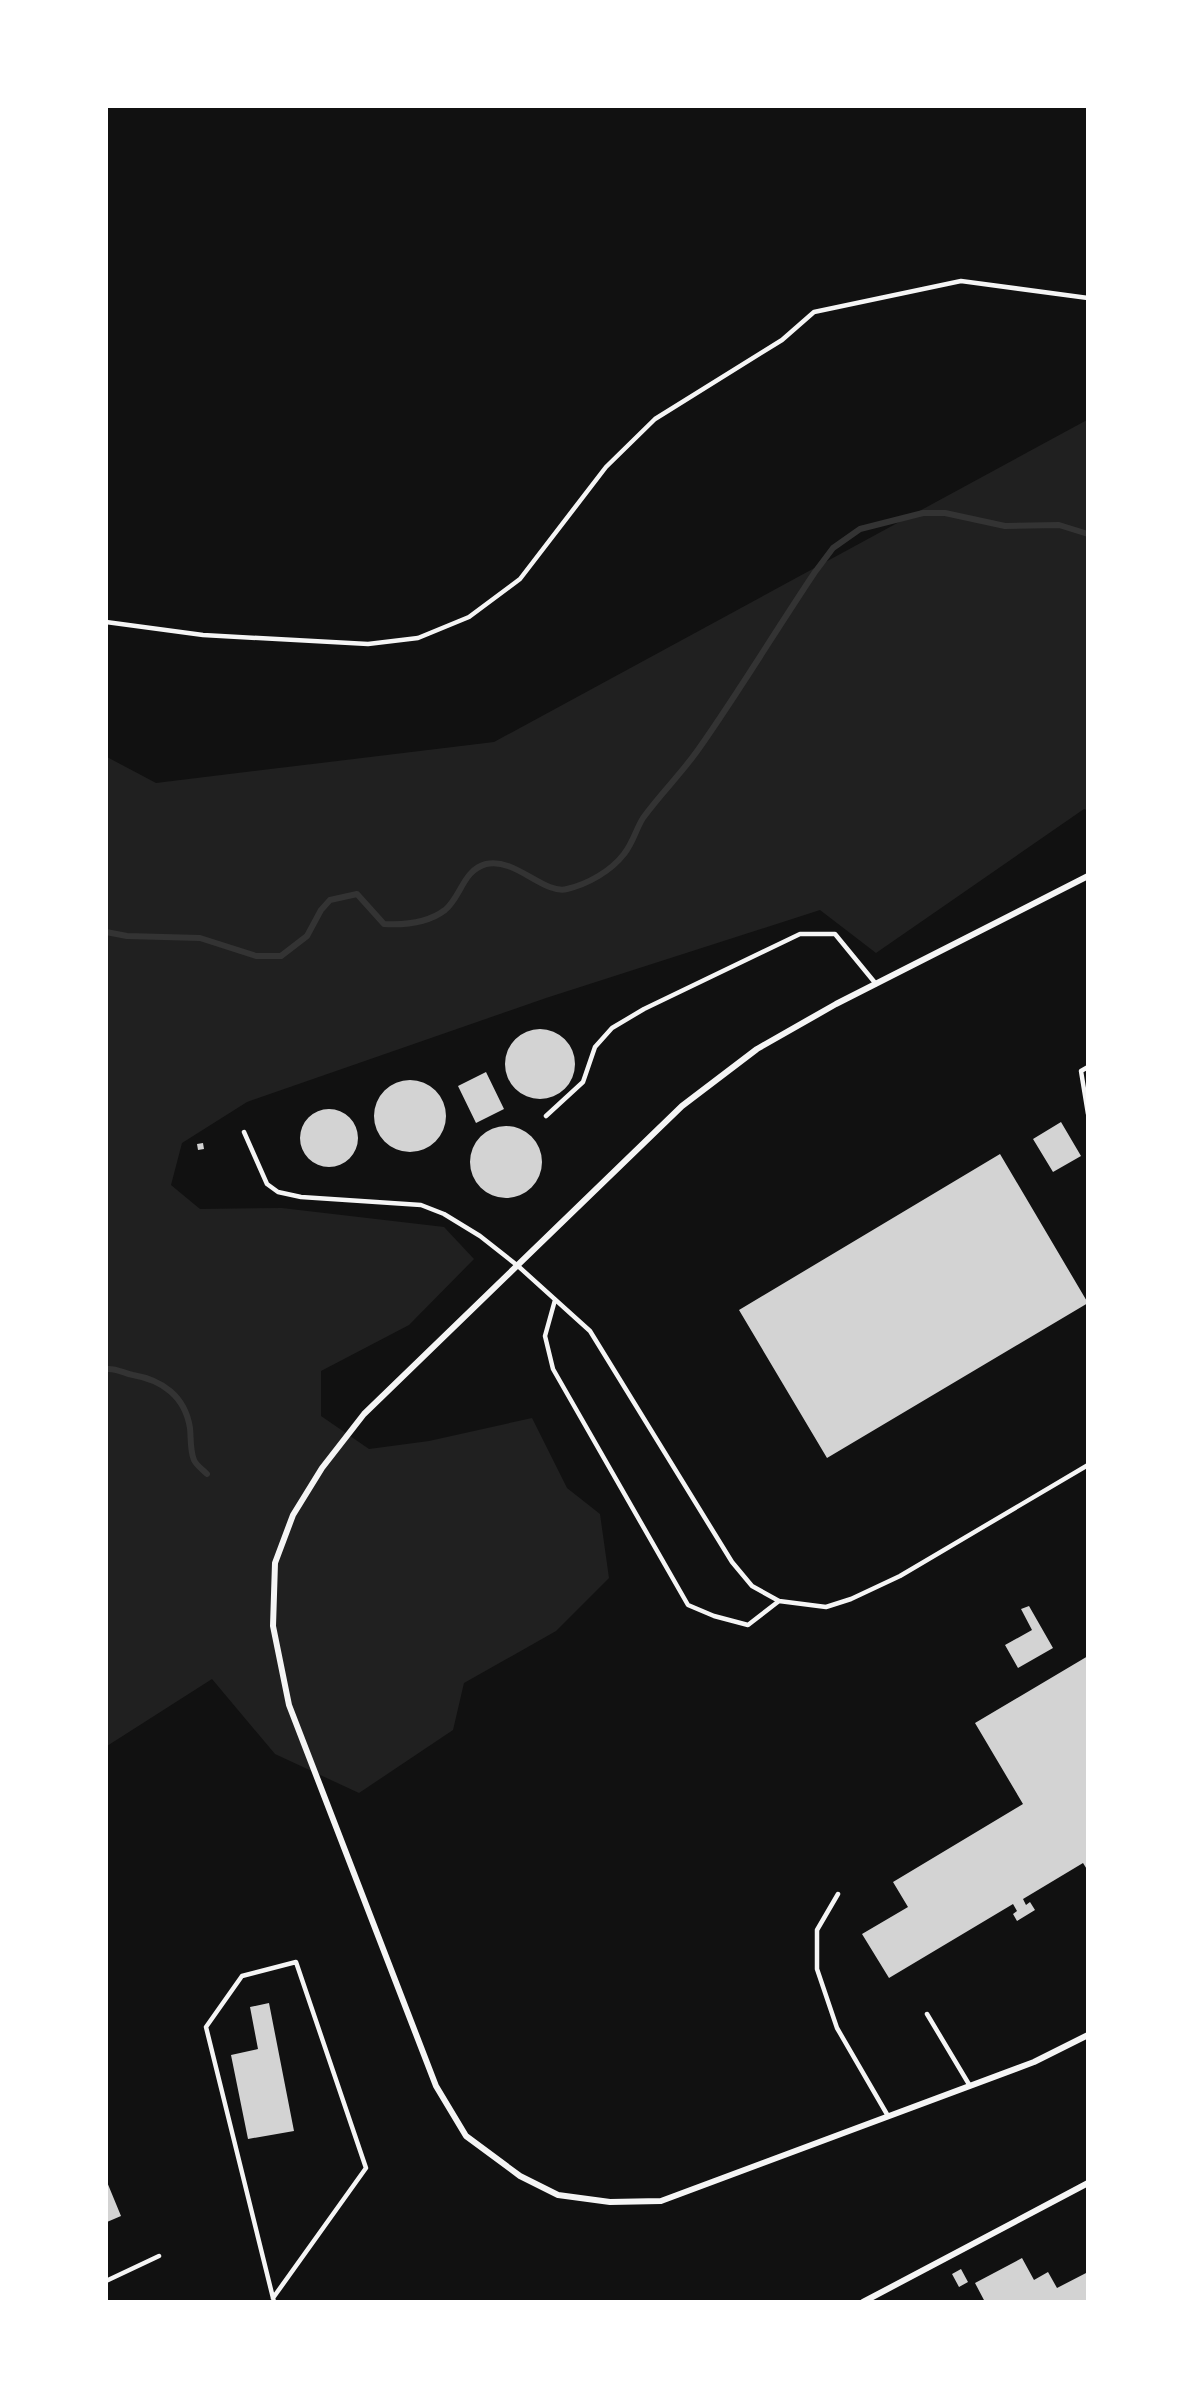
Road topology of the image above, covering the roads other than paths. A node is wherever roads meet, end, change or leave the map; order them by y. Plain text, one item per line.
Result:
1 (1088, 298) edge
2 (106, 622) edge
3 (1088, 876) edge
4 (876, 984) junction
5 (1088, 1067) edge
6 (1088, 1114) edge
7 (546, 1116) dead end
8 (244, 1132) dead end
9 (518, 1266) junction
10 (555, 1299) junction
11 (1088, 1465) edge
12 (779, 1601) junction
13 (838, 1893) dead end
14 (927, 2014) dead end
15 (1088, 2035) edge
16 (970, 2086) junction
17 (888, 2116) junction
18 (1088, 2183) edge
19 (159, 2256) dead end
20 (106, 2281) edge
21 (273, 2300) edge
22 (863, 2301) edge

1 - 2 lane
3 - 4 street
4 - 7 lane
4 - 9 street
5 - 6 lane
8 - 9 lane
9 - 10 lane
9 - 17 street
10 - 12 lane
10 - 12 lane
11 - 12 lane
13 - 17 lane
14 - 16 lane
15 - 16 street
16 - 17 street
18 - 22 street
19 - 20 lane
21 - 21 lane

